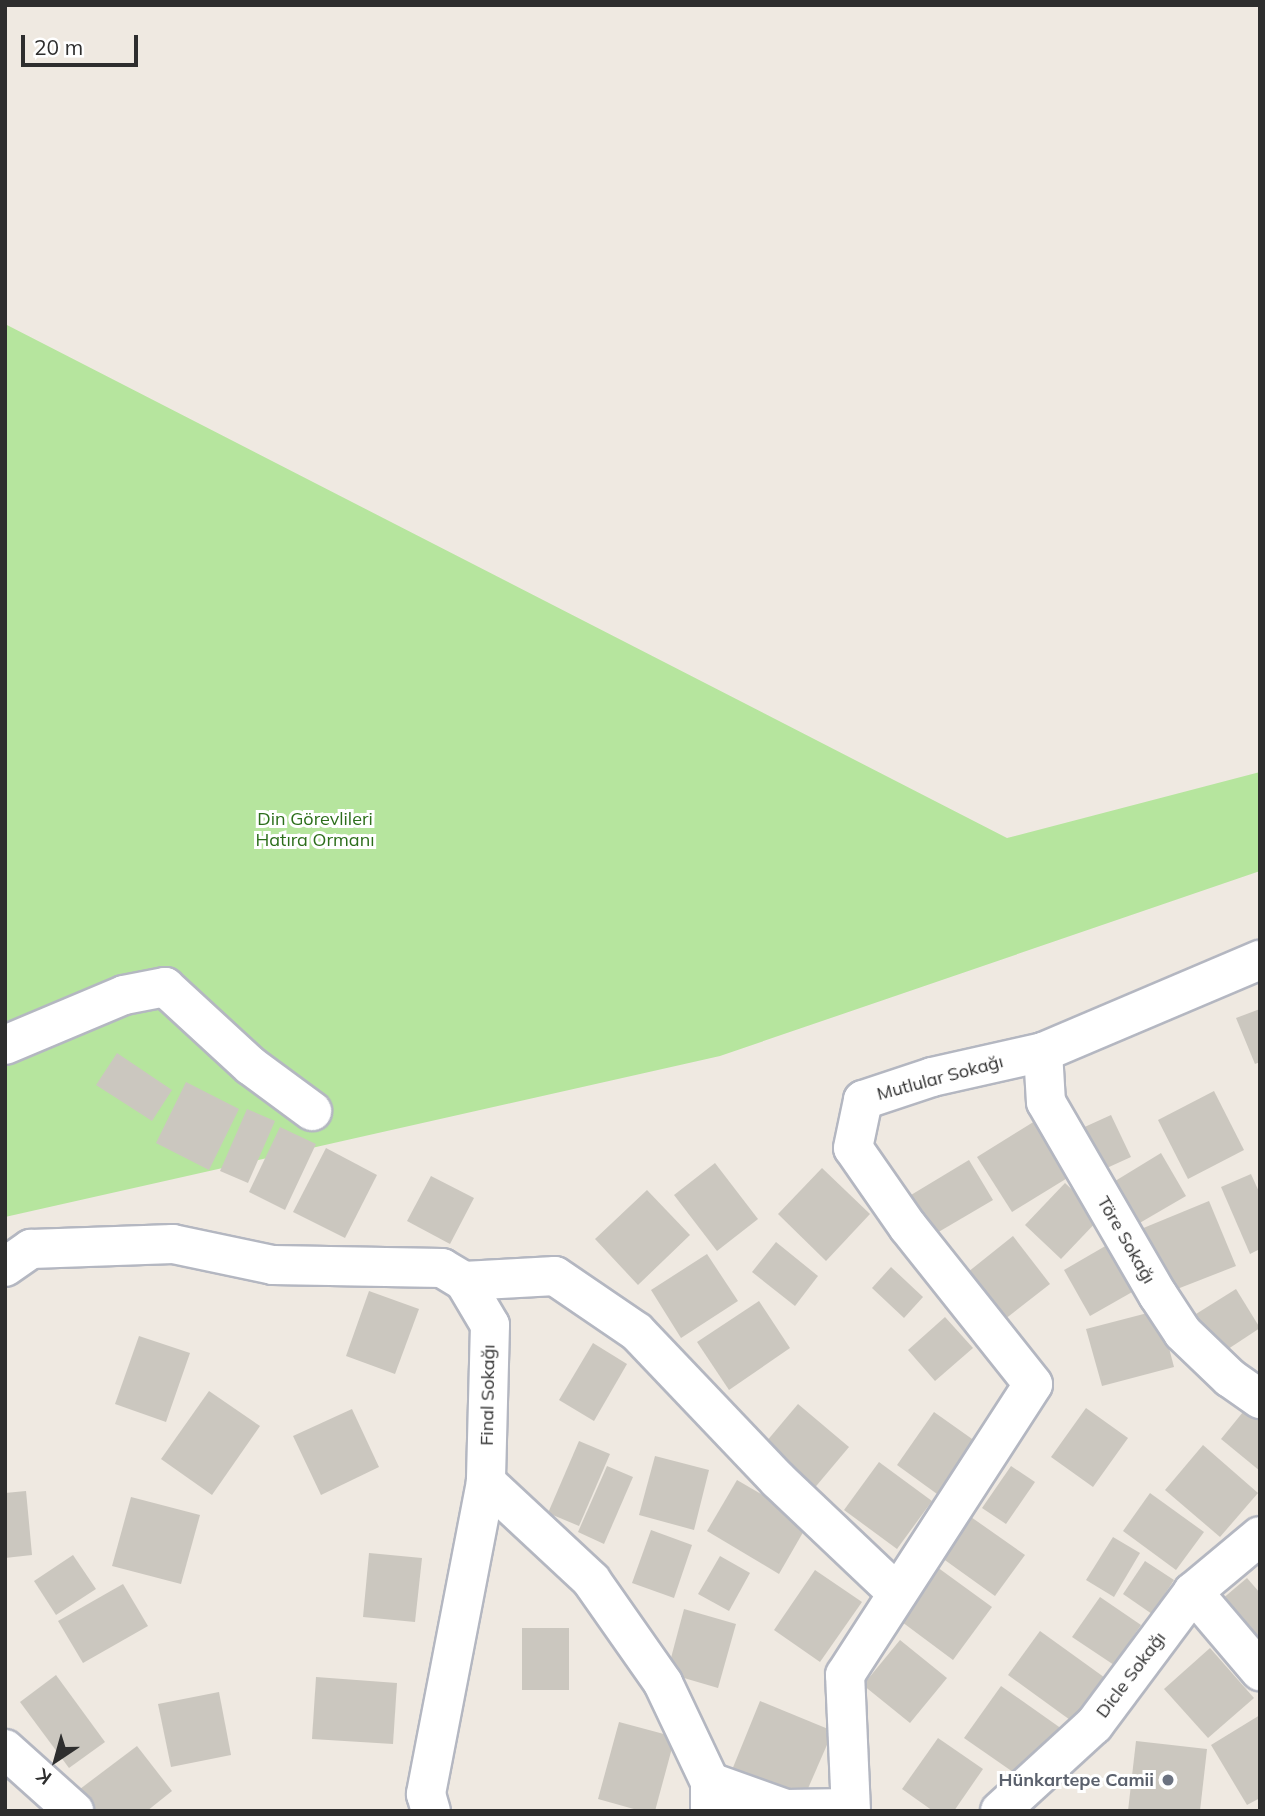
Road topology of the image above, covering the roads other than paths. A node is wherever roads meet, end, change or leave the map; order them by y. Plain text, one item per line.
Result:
1 (1260, 960) edge
2 (5, 1045) edge
3 (1044, 1052) junction
4 (312, 1111) dead end
5 (5, 1267) edge
6 (464, 1281) junction
7 (1260, 1399) edge
8 (486, 1482) junction
9 (1260, 1536) edge
10 (1193, 1592) junction
11 (897, 1593) junction
12 (1260, 1671) edge
13 (5, 1749) edge
14 (710, 1796) edge
15 (850, 1809) edge
16 (74, 1811) edge
17 (431, 1811) edge
18 (1000, 1811) edge

1 - 3 street, Mutlular Sokağı
2 - 4 street
3 - 7 street, Töre Sokağı
3 - 11 street, Mutlular Sokağı
5 - 6 street
6 - 8 street, Final Sokağı
6 - 11 street
8 - 14 street
8 - 17 street, Final Sokağı
9 - 10 street, Dicle Sokağı
10 - 12 street
10 - 18 street, Dicle Sokağı
11 - 15 street
13 - 16 street
14 - 15 street

